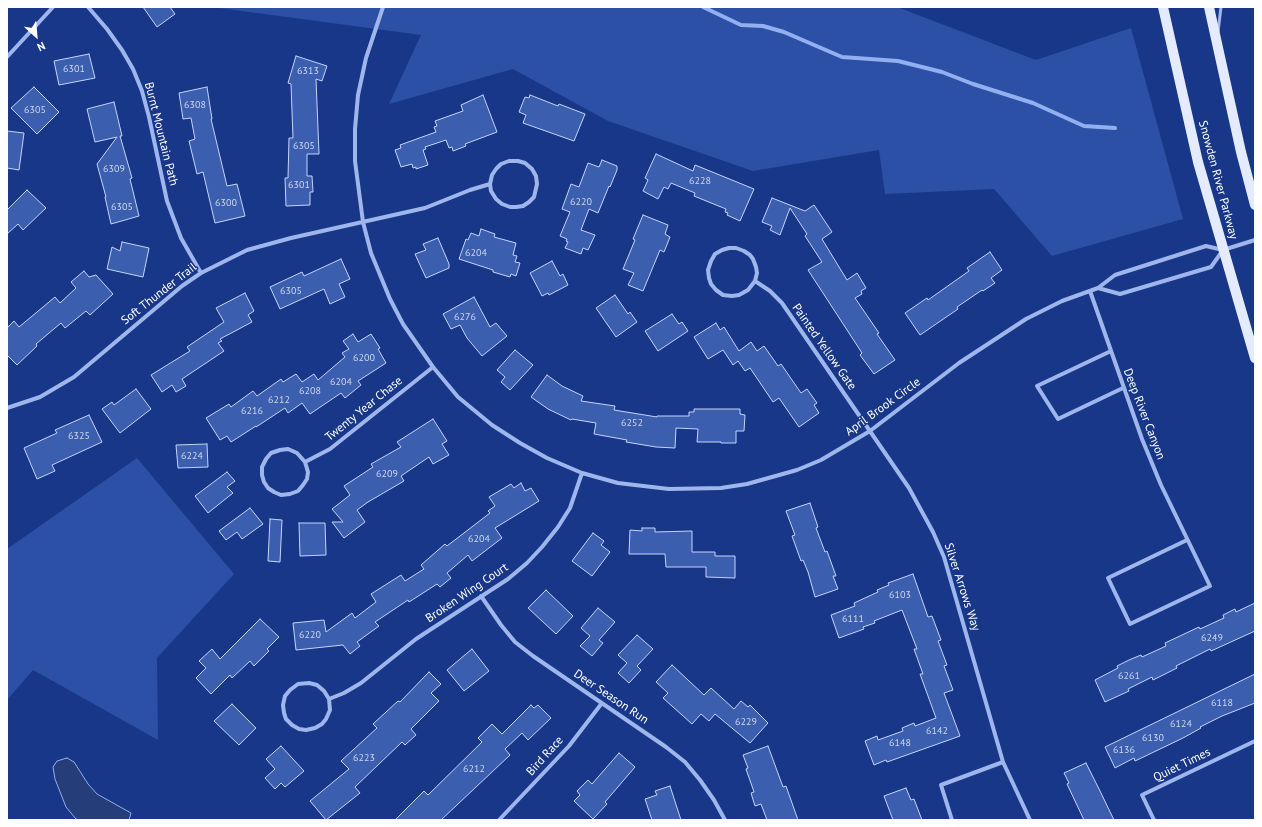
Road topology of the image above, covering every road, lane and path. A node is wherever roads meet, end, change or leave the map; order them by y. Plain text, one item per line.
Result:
1 (54, 7) edge
2 (88, 7) edge
3 (383, 7) edge
4 (1163, 7) edge
5 (1209, 7) edge
6 (1221, 7) edge
7 (1217, 45) junction
8 (7, 57) edge
9 (490, 184) junction
10 (1255, 206) edge
11 (363, 222) junction
12 (1255, 240) edge
13 (1223, 250) junction
14 (201, 273) junction
15 (755, 281) junction
16 (1098, 288) junction
17 (1090, 291) junction
18 (1111, 351) junction
19 (1255, 358) edge
20 (433, 367) junction
21 (1123, 388) junction
22 (7, 408) edge
23 (870, 432) junction
24 (306, 462) junction
25 (582, 473) junction
26 (1187, 540) junction
27 (481, 596) junction
28 (329, 699) junction
29 (602, 703) junction
30 (1255, 740) edge
31 (1003, 762) junction
32 (499, 820) edge
33 (724, 820) edge
34 (952, 820) edge
35 (1030, 820) edge
36 (1154, 820) edge

1 - 8 street
2 - 14 street, Burnt Mountain Path
3 - 11 street, April Brook Circle
4 - 13 main road, Snowden River Parkway
5 - 7 main road
6 - 7 lane
7 - 10 main road
9 - 9 street
9 - 11 street, Soft Thunder Trail
11 - 14 street, Soft Thunder Trail
11 - 20 street, April Brook Circle
12 - 13 street, April Brook Circle
13 - 16 street, April Brook Circle
13 - 16 street
13 - 19 main road, Snowden River Parkway
14 - 22 street, Soft Thunder Trail
15 - 15 street
15 - 23 street, Painted Yellow Gate
16 - 17 street, April Brook Circle
17 - 18 street, Deep River Canyon
17 - 23 street, April Brook Circle
18 - 21 street, Deep River Canyon
18 - 21 street
20 - 24 street, Twenty Year Chase
20 - 25 street, April Brook Circle
21 - 26 street, Deep River Canyon
23 - 25 street, April Brook Circle
23 - 31 street, Silver Arrows Way
24 - 24 street
25 - 27 street, Broken Wing Court
26 - 26 street, Deep River Canyon
27 - 28 street, Broken Wing Court
27 - 29 street, Deer Season Run
28 - 28 street
29 - 32 street, Bird Race
29 - 33 street, Deer Season Run
30 - 36 street, Quiet Times
31 - 34 street
31 - 35 street, Silver Arrows Way

